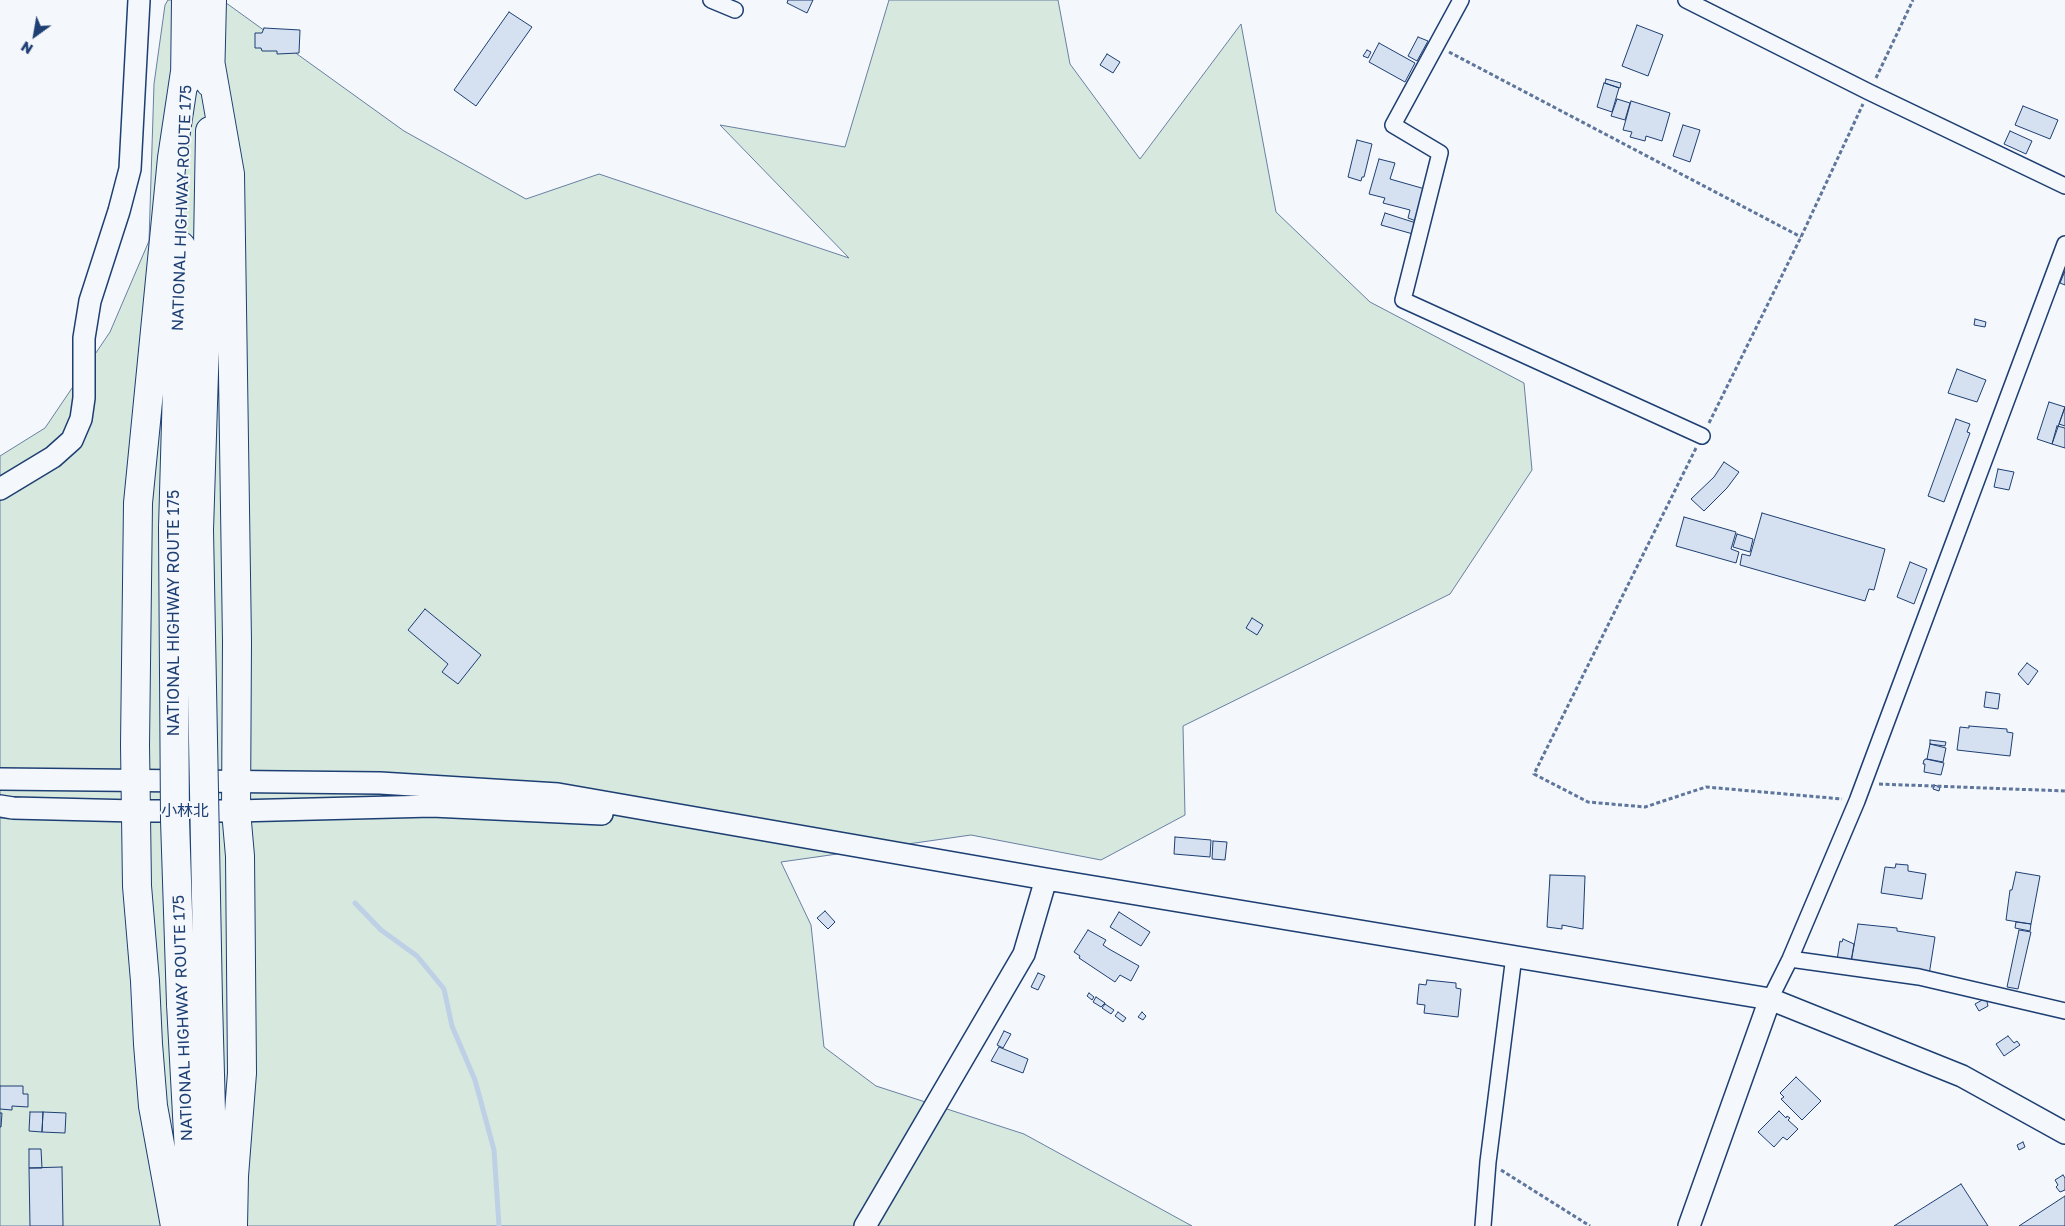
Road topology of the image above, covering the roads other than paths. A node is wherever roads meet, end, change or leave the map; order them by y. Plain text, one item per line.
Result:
1 (139, 0) edge
2 (186, 0) edge
3 (212, 0) edge
4 (711, 0) edge
5 (1461, 0) edge
6 (1686, 0) edge
7 (735, 10) dead end
8 (198, 66) junction
9 (2065, 186) edge
10 (2065, 244) edge
11 (1702, 436) road end
12 (0, 489) edge
13 (186, 529) junction
14 (0, 780) edge
15 (236, 781) junction
16 (135, 782) junction
17 (0, 806) edge
18 (135, 811) junction
19 (236, 811) junction
20 (695, 818) junction
21 (1046, 879) junction
22 (1514, 956) junction
23 (1790, 959) junction
24 (1770, 999) junction
25 (2065, 1010) edge
26 (2065, 1133) edge
27 (175, 1226) edge
28 (193, 1226) edge
29 (217, 1226) edge
30 (233, 1226) edge
31 (865, 1226) edge
32 (1483, 1226) edge
33 (1689, 1226) edge

1 - 12 street
2 - 8 highway, NATIONAL HIGHWAY ROUTE 175
3 - 8 highway, NATIONAL HIGHWAY ROUTE 175
4 - 7 street
5 - 11 street
6 - 9 street
8 - 13 highway, NATIONAL HIGHWAY ROUTE 175
8 - 15 highway
8 - 16 highway
10 - 23 street
13 - 28 highway, NATIONAL HIGHWAY ROUTE 175, bridge
13 - 29 highway, NATIONAL HIGHWAY ROUTE 175, bridge
14 - 16 street
15 - 16 street
15 - 19 highway
15 - 20 street
16 - 18 highway
17 - 18 street, 小林北
18 - 19 street, 小林北
18 - 27 highway
19 - 20 street, 小林北
19 - 30 highway
20 - 21 street
21 - 22 street
21 - 31 street
22 - 24 street
22 - 32 street
23 - 24 street
23 - 25 street
24 - 26 street
24 - 33 street

